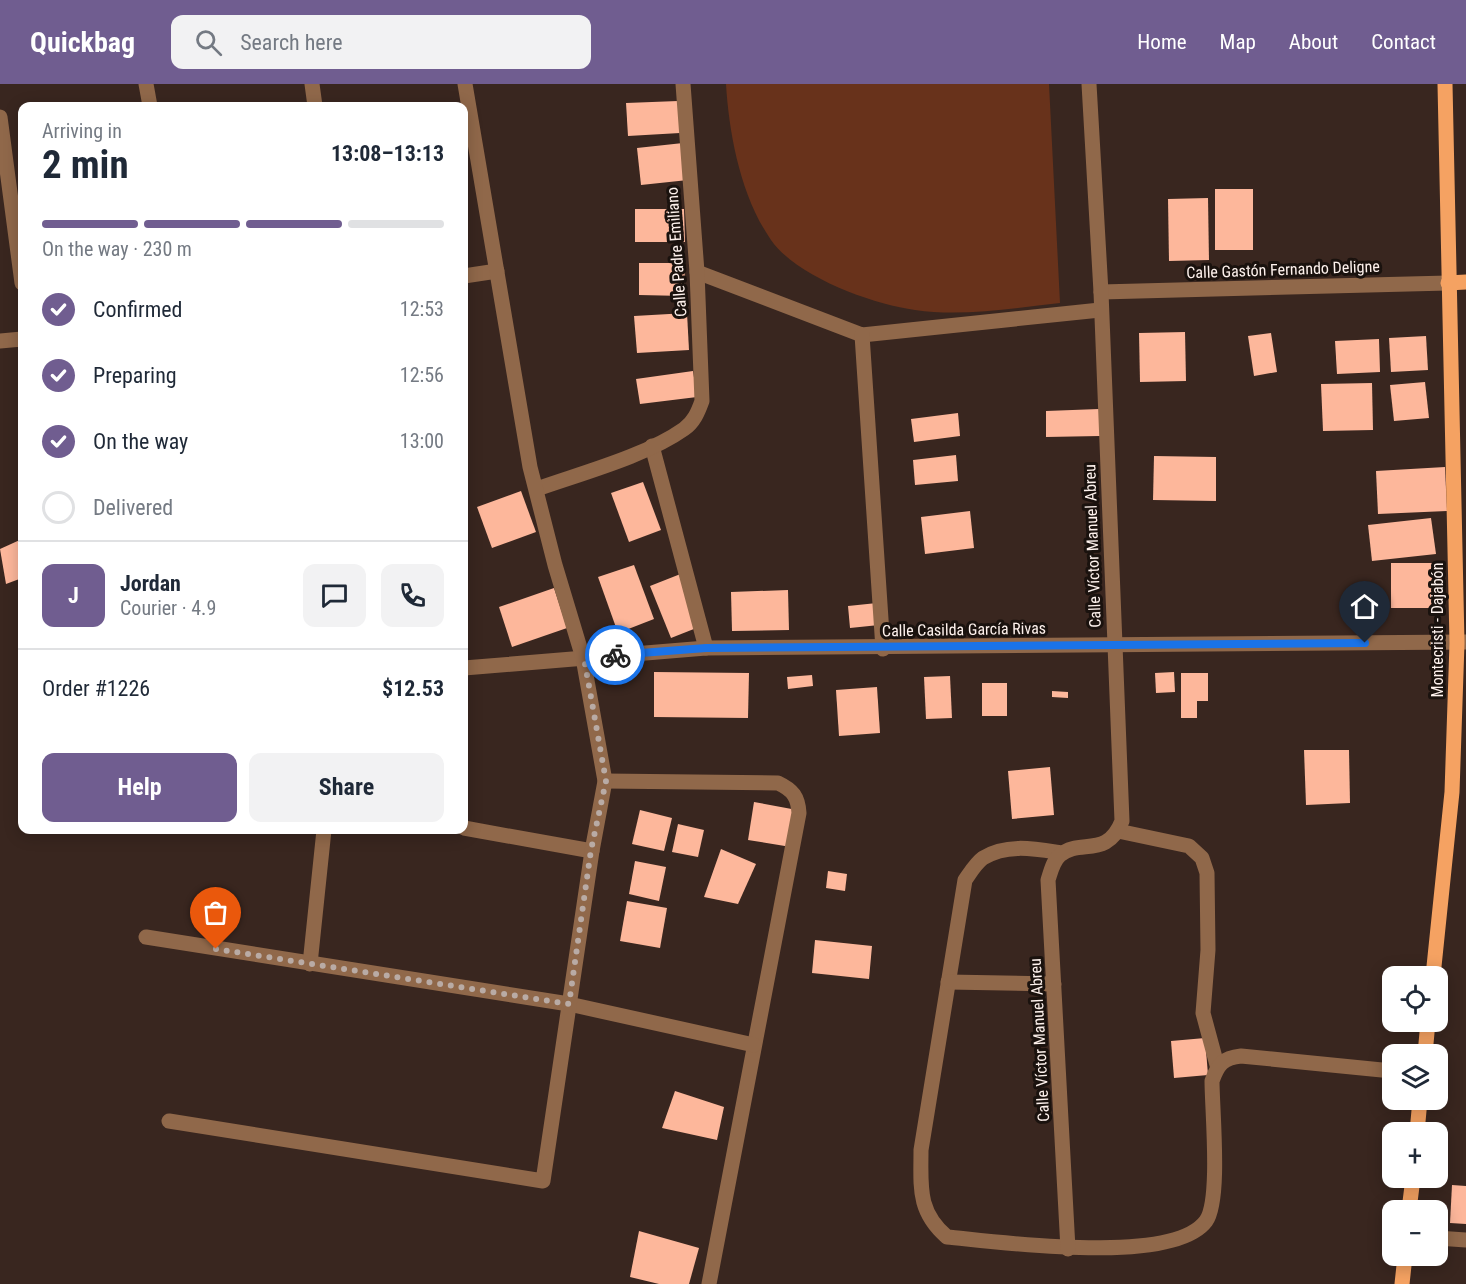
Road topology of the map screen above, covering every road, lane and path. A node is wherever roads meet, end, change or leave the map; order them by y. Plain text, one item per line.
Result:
1 (147, 84) edge
2 (312, 84) edge
3 (465, 84) edge
4 (683, 84) edge
5 (1089, 84) edge
6 (1445, 84) edge
7 (149, 102) edge
8 (314, 102) edge
9 (0, 117) edge
10 (18, 253) edge
11 (497, 271) junction
12 (697, 272) junction
13 (468, 275) edge
14 (1466, 282) edge
15 (1448, 283) junction
16 (1101, 292) junction
17 (1100, 310) junction
18 (862, 335) junction
19 (18, 339) edge
20 (0, 341) edge
21 (652, 446) junction
22 (537, 489) junction
23 (1461, 642) edge
24 (1114, 644) junction
25 (706, 648) junction
26 (883, 649) junction
27 (584, 658) junction
28 (468, 668) edge
29 (606, 781) junction
30 (468, 829) edge
31 (1118, 831) junction
32 (324, 834) edge
33 (591, 850) junction
34 (1062, 853) junction
35 (146, 937) dead end
36 (310, 964) junction
37 (1434, 966) edge
38 (948, 982) junction
39 (1054, 984) junction
40 (569, 1004) junction
41 (754, 1044) junction
42 (1217, 1065) junction
43 (1382, 1070) edge
44 (169, 1121) dead end
45 (1448, 1239) edge
46 (1466, 1240) edge
47 (1068, 1249) junction
48 (1404, 1266) edge
49 (709, 1284) edge
50 (1402, 1284) edge

1 - 7 street
2 - 8 street
3 - 11 street
4 - 12 street, Calle Padre Emiliano
5 - 16 street, Calle Víctor Manuel Abreu
6 - 15 main road, Montecristi - Dajabón
9 - 10 street
11 - 13 street
11 - 22 street
12 - 18 street
12 - 21 street, Calle Padre Emiliano
14 - 15 main road, Calle Gastón Fernando Deligne
15 - 16 street, Calle Gastón Fernando Deligne
15 - 23 main road, Montecristi - Dajabón
16 - 17 street, Calle Víctor Manuel Abreu
17 - 18 street
17 - 24 street, Calle Víctor Manuel Abreu
18 - 26 street
19 - 20 street
21 - 22 street
21 - 25 street
22 - 27 street
23 - 24 street, Calle Casilda García Rivas
23 - 37 main road, Montecristi - Dajabón
24 - 26 street, Calle Casilda García Rivas
24 - 31 street, Calle Víctor Manuel Abreu
25 - 26 street, Calle Casilda García Rivas
25 - 27 street, Calle Casilda García Rivas
27 - 28 street, Calle Casilda García Rivas
27 - 29 street
29 - 33 street
29 - 41 street
30 - 33 street
31 - 34 street
31 - 42 street
32 - 36 street
33 - 40 street
34 - 38 street
34 - 39 street, Calle Víctor Manuel Abreu
35 - 36 street
36 - 40 street
38 - 39 street
38 - 47 street
39 - 47 street, Calle Víctor Manuel Abreu
40 - 41 street
40 - 44 street
41 - 49 street
42 - 43 street
42 - 47 street
45 - 46 street
48 - 50 main road

